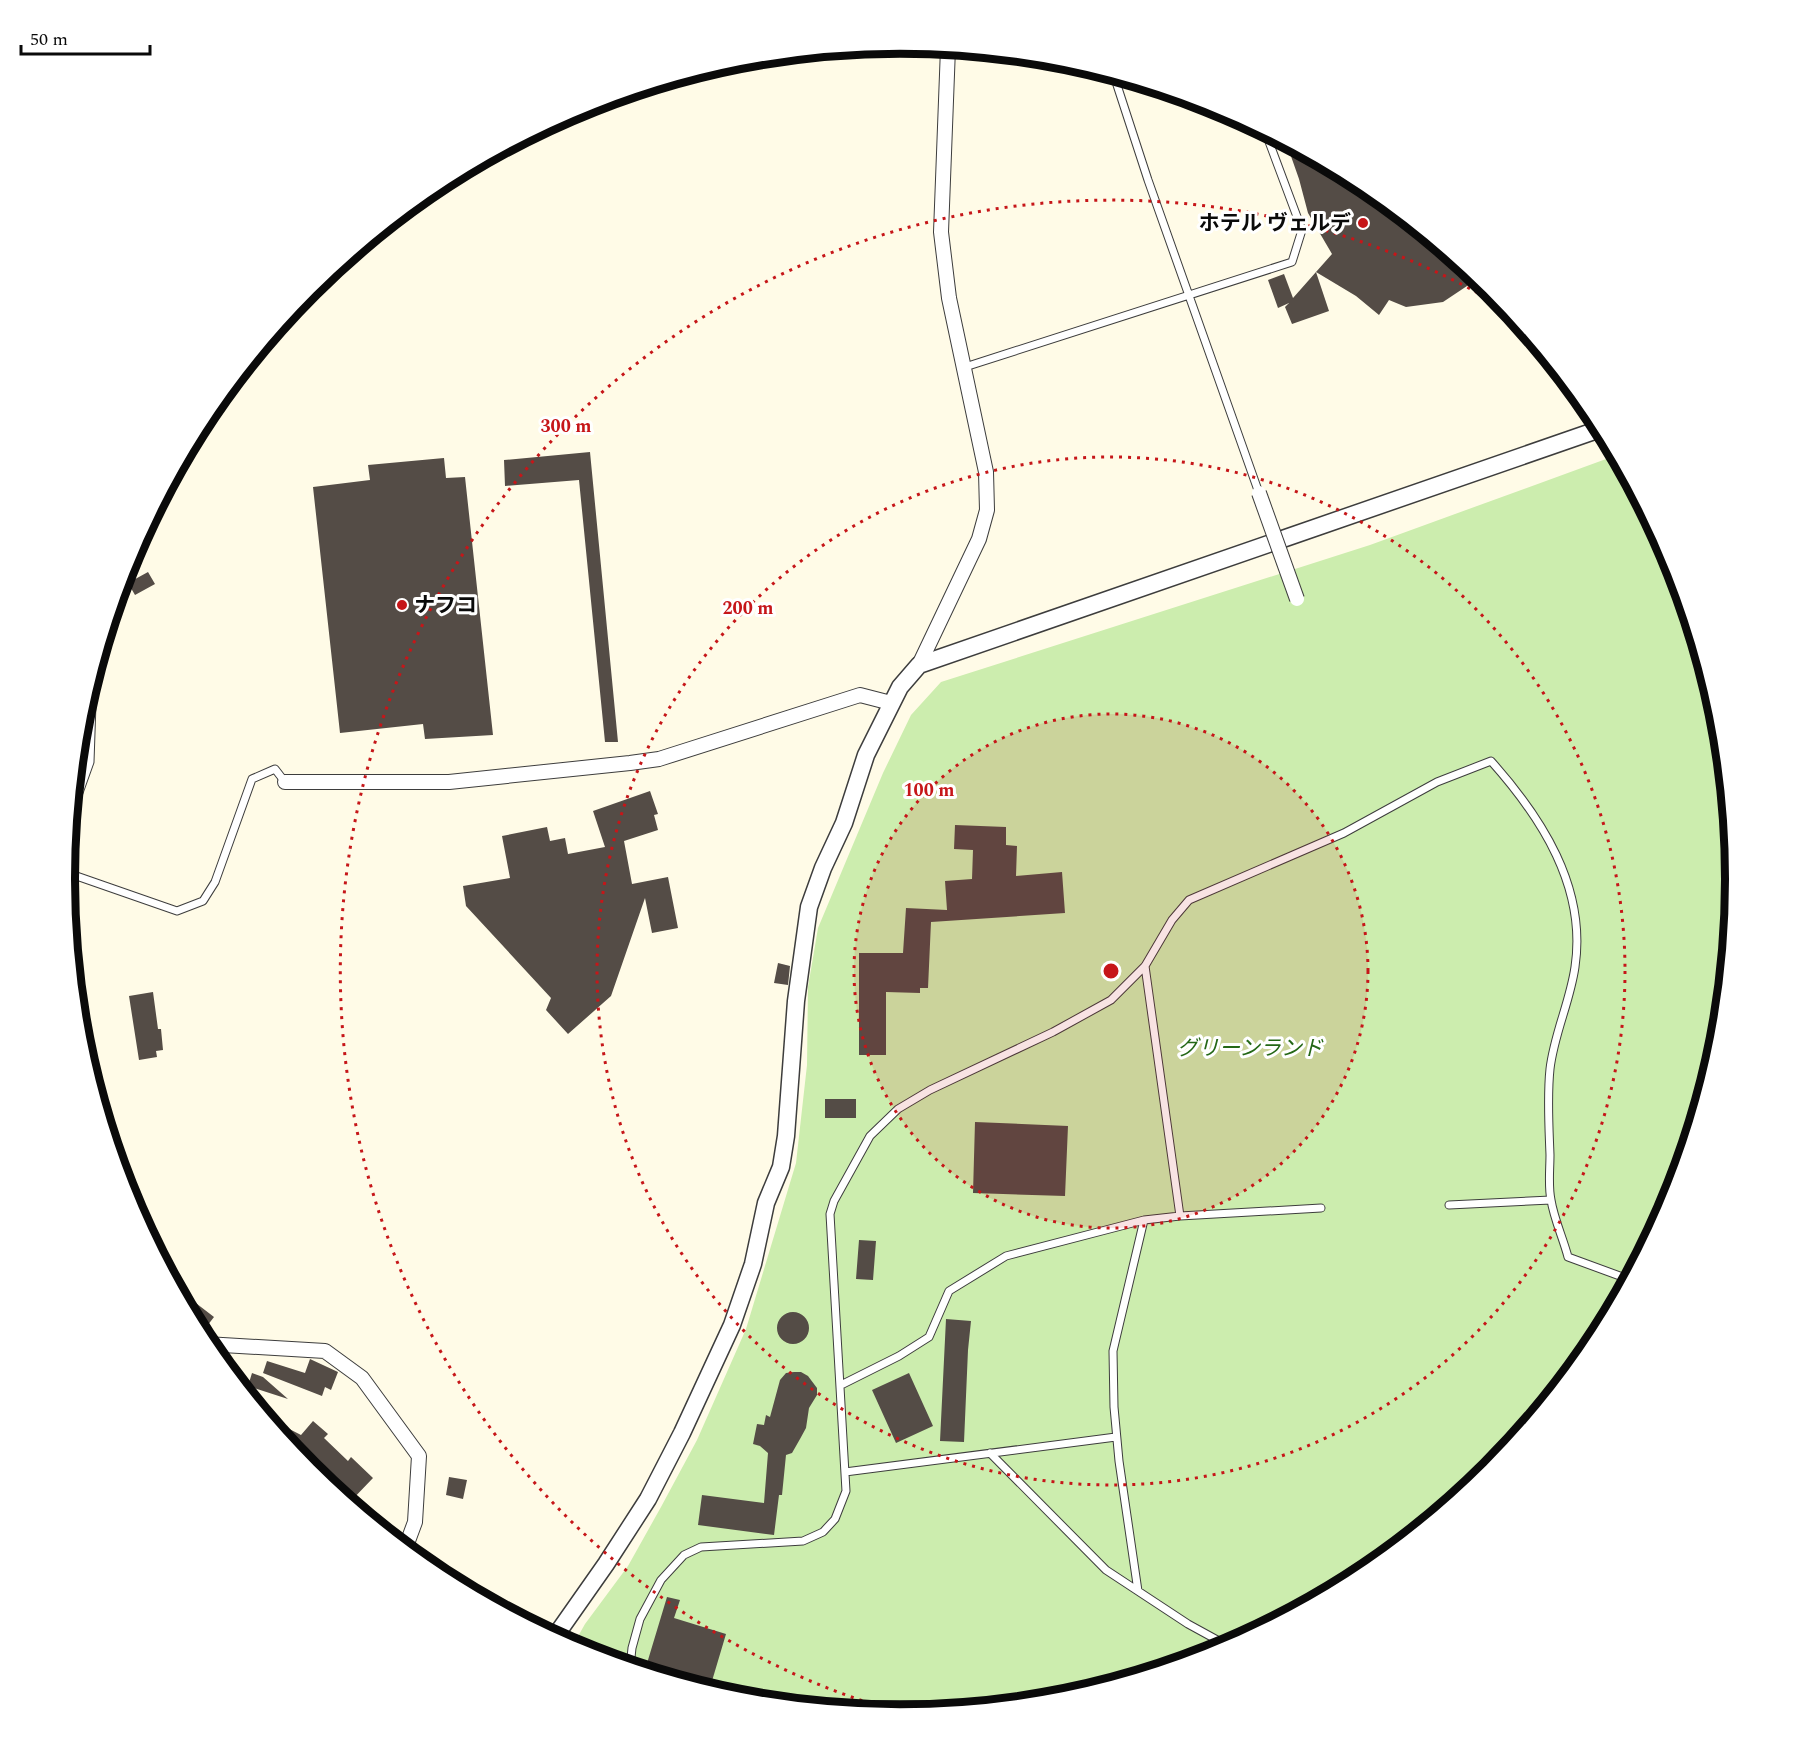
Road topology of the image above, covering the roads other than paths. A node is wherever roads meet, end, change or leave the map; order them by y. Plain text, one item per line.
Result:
1 (948, 56) edge
2 (1118, 83) edge
3 (1269, 140) edge
4 (1190, 296) junction
5 (964, 367) junction
6 (1593, 431) edge
7 (1259, 493) joint
8 (1297, 599) dead end
9 (920, 665) junction
10 (891, 703) junction
11 (92, 715) edge
12 (285, 782) joint
13 (80, 789) edge
14 (75, 876) edge
15 (1145, 966) junction
16 (1551, 1200) junction
17 (1449, 1204) dead end
18 (1321, 1208) dead end
19 (1180, 1216) junction
20 (1144, 1220) junction
21 (1623, 1277) edge
22 (219, 1345) edge
23 (841, 1385) junction
24 (1116, 1437) junction
25 (990, 1453) junction
26 (845, 1472) junction
27 (408, 1541) edge
28 (1138, 1591) junction
29 (559, 1631) edge
30 (1219, 1641) edge
31 (631, 1659) edge

1 - 5 street
2 - 4 lane
3 - 4 lane
4 - 5 lane
4 - 7 lane
5 - 9 street
6 - 9 street
7 - 8 street, bridge
9 - 10 street
10 - 12 street
10 - 29 street
11 - 13 lane
12 - 14 lane
15 - 16 lane
15 - 19 lane
15 - 23 lane
16 - 17 lane
16 - 21 lane
18 - 19 lane
19 - 20 lane
20 - 23 lane
20 - 24 lane
22 - 27 street
23 - 26 lane
24 - 25 lane
24 - 28 lane
25 - 26 lane
25 - 28 lane
26 - 31 lane
28 - 30 lane

